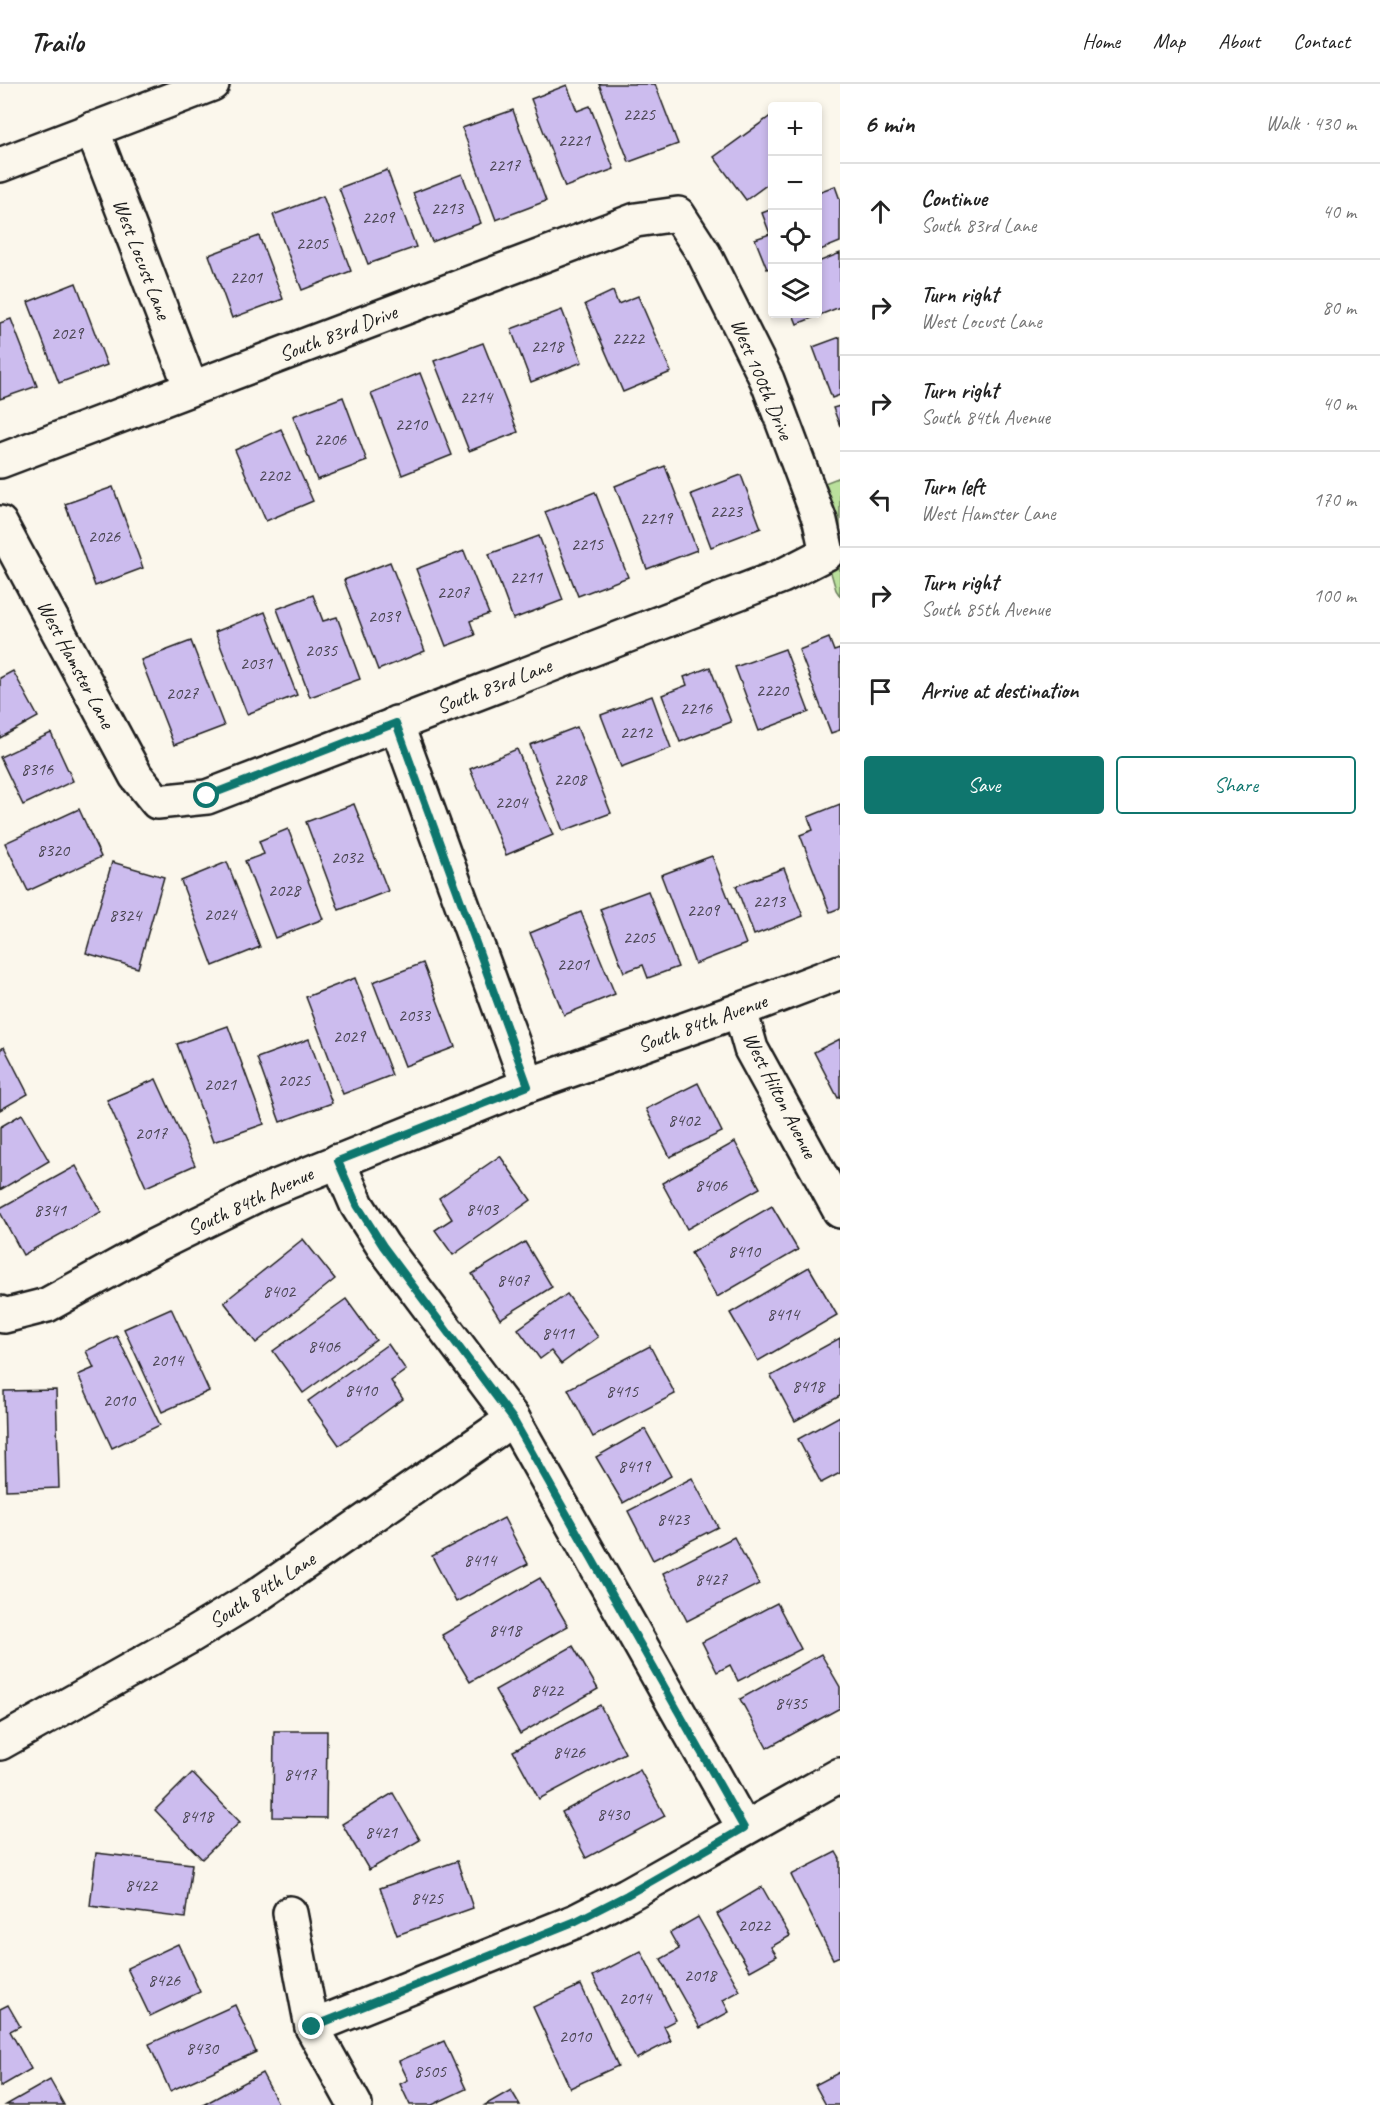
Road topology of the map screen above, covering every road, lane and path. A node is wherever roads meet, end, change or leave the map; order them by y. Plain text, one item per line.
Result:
1 (212, 84) edge
2 (92, 129) junction
3 (0, 165) edge
4 (678, 214) joint
5 (191, 388) junction
6 (0, 461) edge
7 (0, 523) edge
8 (827, 553) joint
9 (396, 723) junction
10 (157, 802) joint
11 (840, 972) edge
12 (740, 1010) junction
13 (528, 1086) junction
14 (338, 1161) junction
15 (840, 1211) edge
16 (2, 1315) edge
17 (513, 1419) junction
18 (0, 1743) edge
19 (840, 1775) edge
20 (744, 1828) junction
21 (290, 1913) dead end
22 (312, 2027) junction
23 (355, 2105) edge

1 - 2 street
2 - 3 street
2 - 5 street, West Locust Lane
4 - 5 street, South 83rd Drive
4 - 8 street, West 100th Drive
5 - 6 street, South 83rd Drive
7 - 10 street, West Hamster Lane
8 - 9 street, South 83rd Lane
9 - 10 street, South 83rd Lane
9 - 13 street
11 - 12 street, South 84th Avenue
12 - 13 street, South 84th Avenue
12 - 15 street, West Hilton Avenue
13 - 14 street, South 84th Avenue
14 - 16 street, South 84th Avenue
14 - 17 street
17 - 18 street, South 84th Lane
17 - 20 street
19 - 20 street
20 - 22 street
21 - 22 street
22 - 23 street

